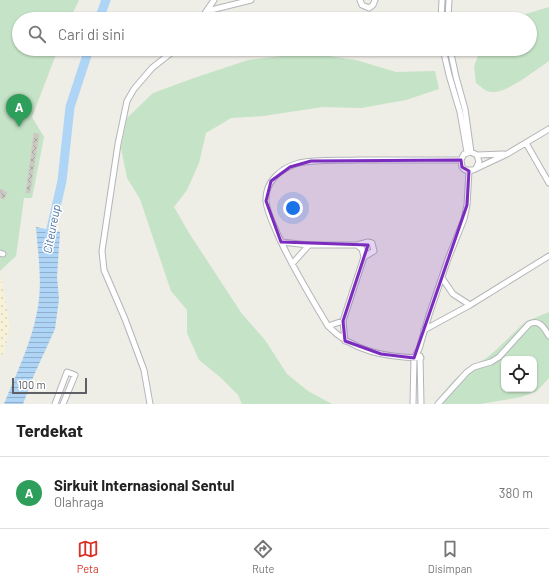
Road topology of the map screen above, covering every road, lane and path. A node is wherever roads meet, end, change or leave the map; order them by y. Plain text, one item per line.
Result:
1 (214, 0) edge
2 (250, 0) edge
3 (360, 0) edge
4 (375, 0) edge
5 (442, 0) edge
6 (449, 0) edge
7 (207, 11) joint
8 (441, 12) edge
9 (448, 12) edge
10 (167, 56) edge
11 (445, 56) edge
12 (452, 56) edge
13 (549, 129) edge
14 (526, 143) junction
15 (469, 152) junction
16 (507, 154) junction
17 (477, 155) junction
18 (460, 160) junction
19 (476, 168) junction
20 (469, 171) junction
21 (549, 183) edge
22 (281, 242) junction
23 (309, 245) junction
24 (357, 245) junction
25 (549, 256) edge
26 (364, 257) junction
27 (292, 264) junction
28 (442, 278) junction
29 (470, 305) junction
30 (343, 322) junction
31 (328, 326) junction
32 (424, 330) junction
33 (549, 336) edge
34 (345, 341) junction
35 (419, 349) junction
36 (414, 358) junction
37 (421, 358) junction
38 (55, 404) edge
39 (63, 404) edge
40 (150, 404) edge
41 (413, 404) edge
42 (421, 404) edge
43 (438, 404) edge

1 - 7 street
2 - 7 street
3 - 4 street
5 - 8 street
6 - 9 street
10 - 40 street
11 - 15 street
12 - 15 street
13 - 14 street
14 - 16 street
14 - 21 street
15 - 17 street
15 - 18 street
16 - 17 street
16 - 19 street
17 - 19 street
18 - 20 street
18 - 22 street
19 - 20 street
20 - 28 street
22 - 23 street
22 - 27 street
23 - 24 street
23 - 27 street
24 - 26 street
24 - 26 street
25 - 29 street
26 - 30 street
27 - 31 street
28 - 29 street
28 - 32 street
29 - 32 street
30 - 31 street
30 - 34 street
31 - 34 street
32 - 35 street
33 - 43 street
34 - 36 street
35 - 36 street
35 - 37 street
36 - 37 street
36 - 41 street
37 - 42 street
38 - 39 street

